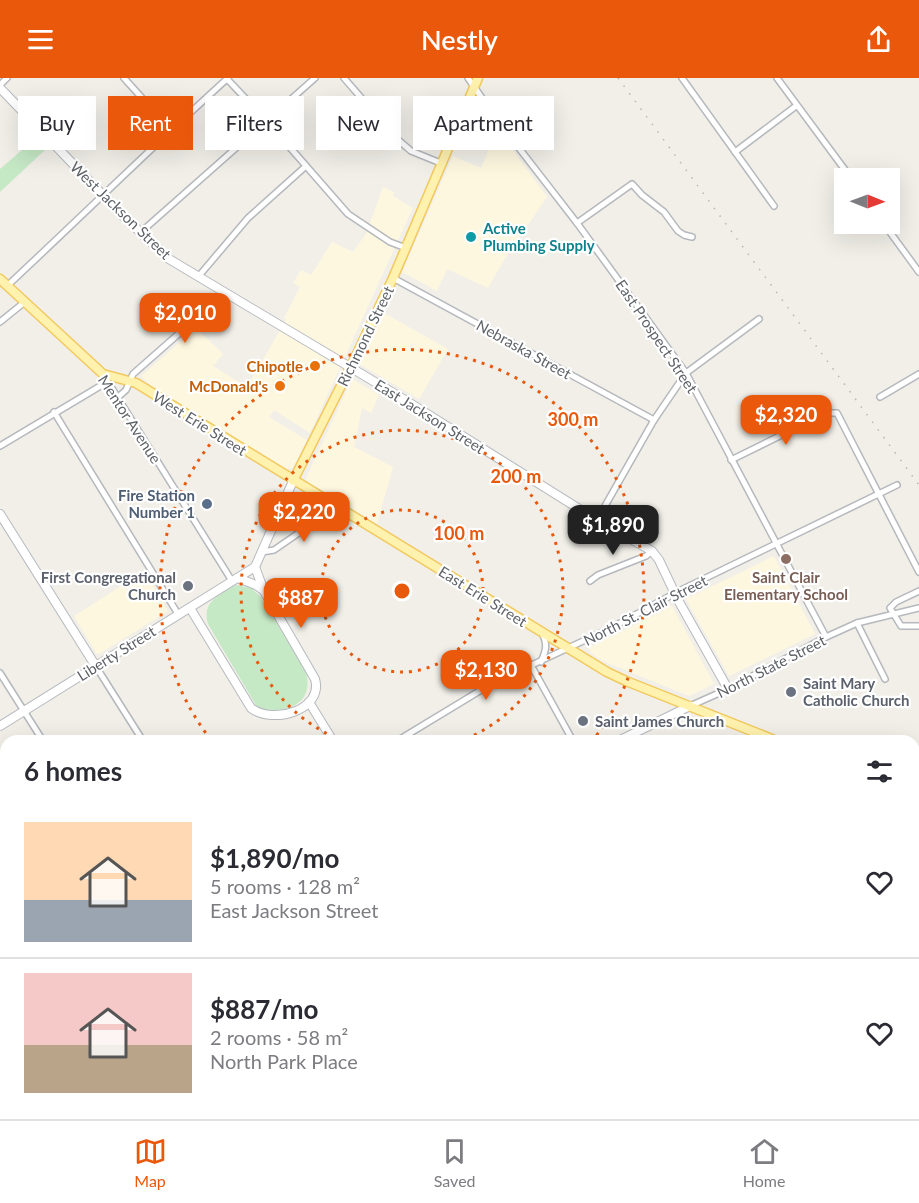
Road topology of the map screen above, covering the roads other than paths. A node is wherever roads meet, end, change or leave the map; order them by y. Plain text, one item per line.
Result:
1 (7, 78) edge
2 (124, 78) edge
3 (228, 78) edge
4 (315, 78) edge
5 (344, 78) edge
6 (468, 78) edge
7 (682, 78) edge
8 (777, 78) edge
9 (476, 82) edge
10 (0, 87) edge
11 (140, 96) edge
12 (244, 96) edge
13 (294, 96) edge
14 (796, 106) junction
15 (193, 109) edge
16 (149, 150) edge
17 (233, 150) edge
18 (292, 150) edge
19 (735, 152) junction
20 (443, 164) junction
21 (306, 166) junction
22 (843, 168) edge
23 (104, 195) junction
24 (774, 206) dead end
25 (577, 223) junction
26 (141, 232) junction
27 (891, 234) edge
28 (692, 237) dead end
29 (406, 248) junction
30 (919, 272) edge
31 (198, 277) junction
32 (393, 278) junction
33 (4, 282) edge
34 (225, 293) junction
35 (26, 301) junction
36 (759, 319) dead end
37 (0, 322) edge
38 (350, 368) junction
39 (686, 373) junction
40 (919, 374) edge
41 (105, 378) junction
42 (129, 381) junction
43 (880, 397) dead end
44 (117, 398) junction
45 (54, 412) junction
46 (654, 420) junction
47 (0, 446) edge
48 (731, 460) junction
49 (293, 481) junction
50 (897, 485) dead end
51 (879, 493) junction
52 (338, 506) junction
53 (0, 514) edge
54 (597, 520) junction
55 (777, 543) junction
56 (652, 551) junction
57 (261, 552) junction
58 (255, 567) junction
59 (919, 572) edge
60 (235, 579) junction
61 (590, 581) dead end
62 (264, 591) junction
63 (919, 591) edge
64 (676, 594) junction
65 (190, 608) junction
66 (919, 608) edge
67 (178, 614) junction
68 (894, 614) junction
69 (857, 623) junction
70 (919, 626) edge
71 (541, 632) junction
72 (826, 637) junction
73 (568, 649) junction
74 (541, 662) junction
75 (95, 665) junction
76 (532, 667) junction
77 (0, 673) edge
78 (885, 679) dead end
79 (728, 689) junction
80 (309, 702) junction
81 (690, 705) junction
82 (24, 711) junction
83 (0, 726) edge
84 (39, 735) edge
85 (139, 735) edge
86 (329, 735) edge
87 (407, 735) edge
88 (570, 735) edge
89 (630, 735) edge
90 (762, 735) edge

1 - 10 street
2 - 11 street
3 - 12 street
3 - 15 street
4 - 13 street
5 - 20 street
6 - 9 street, East Prospect Street
7 - 19 street
8 - 14 street
9 - 20 main road, Richmond Street
9 - 25 street, East Prospect Street
10 - 23 street, West Jackson Street
14 - 19 street
14 - 22 street
16 - 23 street
17 - 26 street
18 - 21 street
19 - 24 street
20 - 29 main road, Richmond Street
21 - 29 street
21 - 31 street
23 - 26 street, West Jackson Street
23 - 33 street
25 - 28 street
25 - 39 street, East Prospect Street
26 - 31 street, West Jackson Street
27 - 30 street
29 - 32 main road, Richmond Street
31 - 34 street, West Jackson Street
32 - 38 main road, Richmond Street
32 - 46 street, Nebraska Street
33 - 35 main road, Mentor Avenue
34 - 38 street, West Jackson Street
34 - 42 street
35 - 37 street
35 - 41 main road, Mentor Avenue
36 - 39 street
38 - 49 main road, Richmond Street
38 - 54 street, East Jackson Street
39 - 46 street
39 - 48 street, East Prospect Street
40 - 43 street
41 - 42 main road, West Erie Street
41 - 44 street, Mentor Avenue
41 - 45 street
42 - 44 street
42 - 49 main road, West Erie Street
44 - 60 street, Mentor Avenue
45 - 47 street
45 - 67 street
46 - 54 street
48 - 51 street
48 - 55 street, East Prospect Street
49 - 52 main road, East Erie Street
49 - 57 street, Richmond Street
50 - 51 street, North St. Clair Street
51 - 55 street, North St. Clair Street
51 - 59 street
52 - 57 street
52 - 71 main road, East Erie Street
53 - 75 street
54 - 56 street, East Jackson Street
55 - 64 street, North St. Clair Street
55 - 72 street, East Prospect Street
56 - 61 street
56 - 64 street, East Jackson Street
57 - 58 street, Richmond Street
58 - 60 street
58 - 62 street
60 - 62 street
60 - 65 street, Liberty Street
62 - 80 street
63 - 68 street
64 - 73 street, North St. Clair Street
64 - 79 street, East Jackson Street
65 - 67 street, Liberty Street
65 - 80 street
66 - 68 street, North State Street
67 - 75 street, Liberty Street
68 - 69 street, North State Street
68 - 70 street
69 - 72 street, North State Street
69 - 78 street
71 - 73 main road, East Erie Street
71 - 74 street
72 - 79 street, North State Street
73 - 74 street, North St. Clair Street
73 - 81 main road, East Erie Street
74 - 76 street, North St. Clair Street
75 - 82 street, Liberty Street
75 - 85 street
76 - 87 street, North St. Clair Street
76 - 88 street
77 - 82 street
79 - 81 street, North State Street
80 - 86 street
81 - 89 street, North State Street
81 - 90 main road, East Erie Street
82 - 83 street, Liberty Street
82 - 84 street

